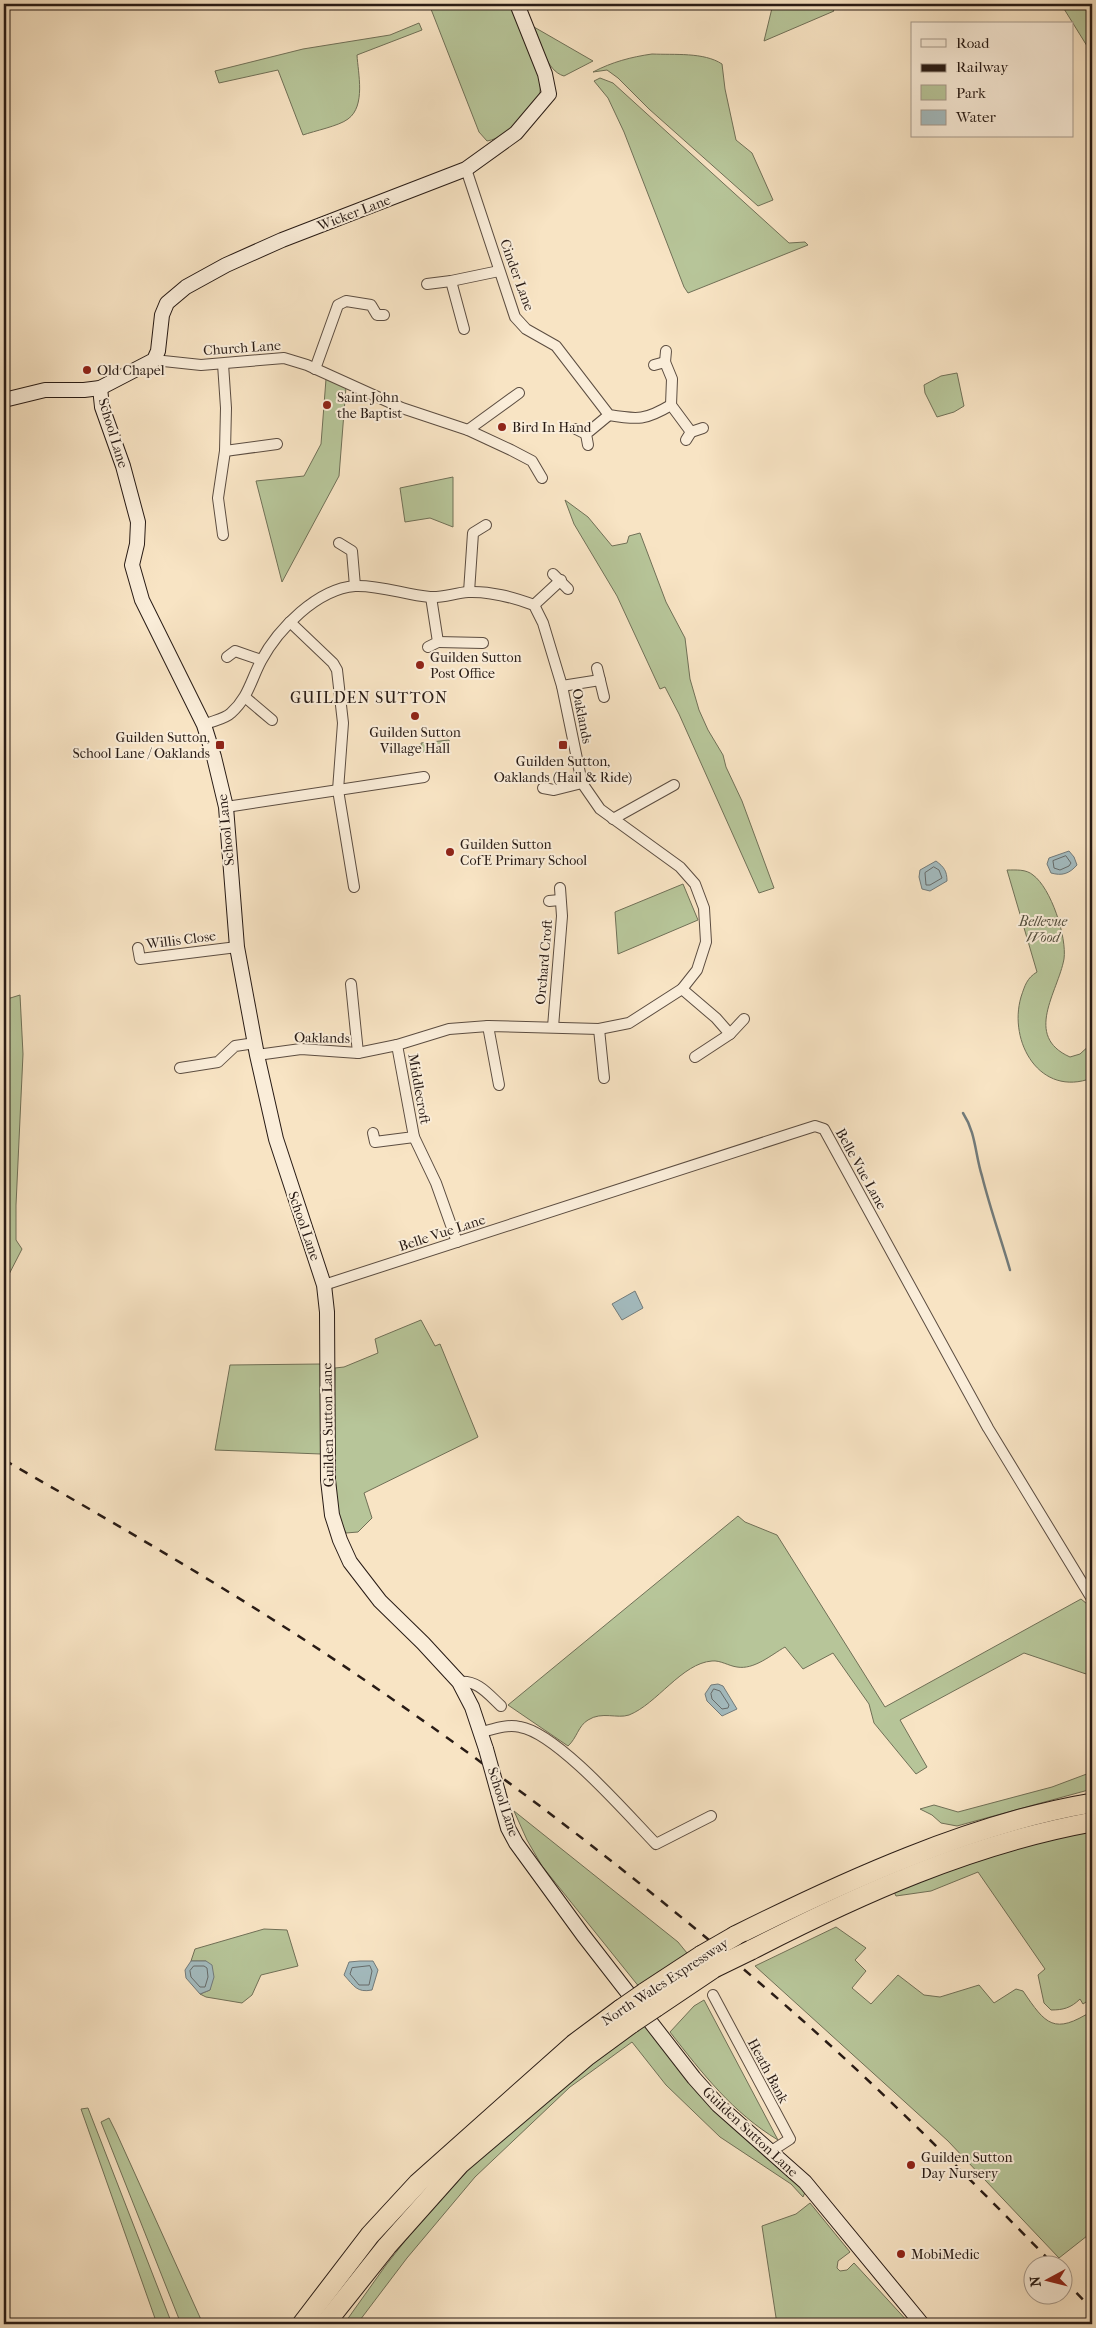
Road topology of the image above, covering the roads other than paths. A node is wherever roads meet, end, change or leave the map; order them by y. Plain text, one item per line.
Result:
1 (517, 4) edge
2 (466, 169) junction
3 (499, 271) junction
4 (451, 281) junction
5 (427, 284) dead end
6 (384, 315) dead end
7 (464, 329) dead end
8 (154, 360) junction
9 (223, 364) junction
10 (654, 365) dead end
11 (316, 369) junction
12 (100, 388) junction
13 (519, 393) dead end
14 (4, 400) edge
15 (671, 405) junction
16 (609, 415) junction
17 (576, 428) dead end
18 (703, 428) dead end
19 (468, 430) junction
20 (586, 434) junction
21 (277, 444) dead end
22 (588, 445) dead end
23 (225, 451) junction
24 (542, 478) dead end
25 (486, 525) dead end
26 (224, 535) dead end
27 (339, 543) dead end
28 (355, 586) junction
29 (568, 589) dead end
30 (469, 592) junction
31 (431, 597) junction
32 (534, 605) junction
33 (290, 622) junction
34 (438, 642) junction
35 (483, 643) dead end
36 (428, 647) dead end
37 (232, 650) dead end
38 (261, 660) junction
39 (597, 668) dead end
40 (600, 680) junction
41 (562, 686) junction
42 (604, 697) dead end
43 (246, 698) junction
44 (266, 719) dead end
45 (204, 725) junction
46 (424, 777) dead end
47 (582, 783) junction
48 (674, 785) dead end
49 (543, 788) dead end
50 (338, 790) junction
51 (226, 807) junction
52 (613, 819) junction
53 (354, 887) dead end
54 (560, 888) dead end
55 (560, 900) junction
56 (549, 901) dead end
57 (236, 947) junction
58 (138, 948) dead end
59 (351, 985) dead end
60 (682, 989) junction
61 (744, 1019) dead end
62 (488, 1026) junction
63 (552, 1027) junction
64 (598, 1029) junction
65 (730, 1034) junction
66 (397, 1045) junction
67 (256, 1049) junction
68 (358, 1053) junction
69 (695, 1057) dead end
70 (180, 1068) dead end
71 (600, 1072) dead end
72 (498, 1078) dead end
73 (373, 1133) dead end
74 (414, 1137) junction
75 (457, 1242) junction
76 (324, 1285) junction
77 (350, 1562) joint
78 (1092, 1599) edge
79 (459, 1682) junction
80 (501, 1706) dead end
81 (482, 1732) junction
82 (1092, 1803) edge
83 (711, 1816) dead end
84 (1092, 1822) edge
85 (583, 1936) joint
86 (708, 1962) junction
87 (713, 1995) dead end
88 (627, 2016) junction
89 (770, 2152) junction
90 (341, 2271) junction
91 (354, 2285) junction
92 (290, 2324) edge
93 (302, 2324) edge
94 (325, 2324) edge
95 (332, 2324) edge
96 (922, 2324) edge

1 - 2 street, Wicker Lane
2 - 3 street, Cinder Lane
2 - 8 street, Wicker Lane
3 - 4 street
3 - 16 street, Cinder Lane
4 - 5 street
4 - 7 street
6 - 11 street
8 - 9 street, Church Lane
8 - 12 street
9 - 11 street, Church Lane
9 - 23 street
10 - 15 street
11 - 19 street, Church Lane
12 - 14 street
12 - 45 street, School Lane
13 - 19 street
15 - 16 street
15 - 18 street
16 - 20 street
17 - 20 street
19 - 24 street, Church Lane
20 - 22 street
21 - 23 street
23 - 26 street
25 - 30 street
27 - 28 street
28 - 31 street
28 - 33 street
29 - 32 street
30 - 31 street
30 - 32 street
31 - 34 street
32 - 41 street, Oaklands
33 - 38 street
33 - 50 street
34 - 35 street
34 - 36 street
37 - 38 street
38 - 43 street
39 - 40 street
40 - 41 street
40 - 42 street
41 - 47 street, Oaklands
43 - 44 street
43 - 45 street
45 - 51 street, School Lane
46 - 50 street
47 - 49 street
47 - 52 street, Oaklands
48 - 52 street
50 - 51 street
50 - 53 street
51 - 57 street, School Lane
52 - 60 street, Oaklands
54 - 55 street, Orchard Croft
55 - 56 street, Orchard Croft
55 - 63 street, Orchard Croft
57 - 58 street, Willis Close
57 - 67 street, School Lane
59 - 68 street, Oaklands
60 - 64 street, Oaklands
60 - 65 street
61 - 65 street
62 - 63 street, Oaklands
62 - 66 street, Oaklands
62 - 72 street
63 - 64 street, Oaklands
64 - 71 street
65 - 69 street
66 - 68 street, Oaklands
66 - 74 street, Middlecroft
67 - 68 street, Oaklands
67 - 70 street, Oaklands
67 - 76 street, School Lane
73 - 74 street, Middlecroft
74 - 75 street, Middlecroft
75 - 76 street, Belle Vue Lane
75 - 78 street, Belle Vue Lane
76 - 77 street, Guilden Sutton Lane
77 - 79 street, School Lane
79 - 80 street
79 - 81 street, School Lane
81 - 83 street
81 - 85 street, School Lane, bridge
82 - 86 highway, North Wales Expressway, bridge
84 - 86 highway, North Wales Expressway, bridge
85 - 89 street, Guilden Sutton Lane
86 - 88 highway, North Wales Expressway, bridge
87 - 89 street, Heath Bank
88 - 90 highway, North Wales Expressway
88 - 91 highway, North Wales Expressway
89 - 96 street, Guilden Sutton Lane
90 - 92 highway
90 - 93 highway
91 - 94 highway
91 - 95 highway

